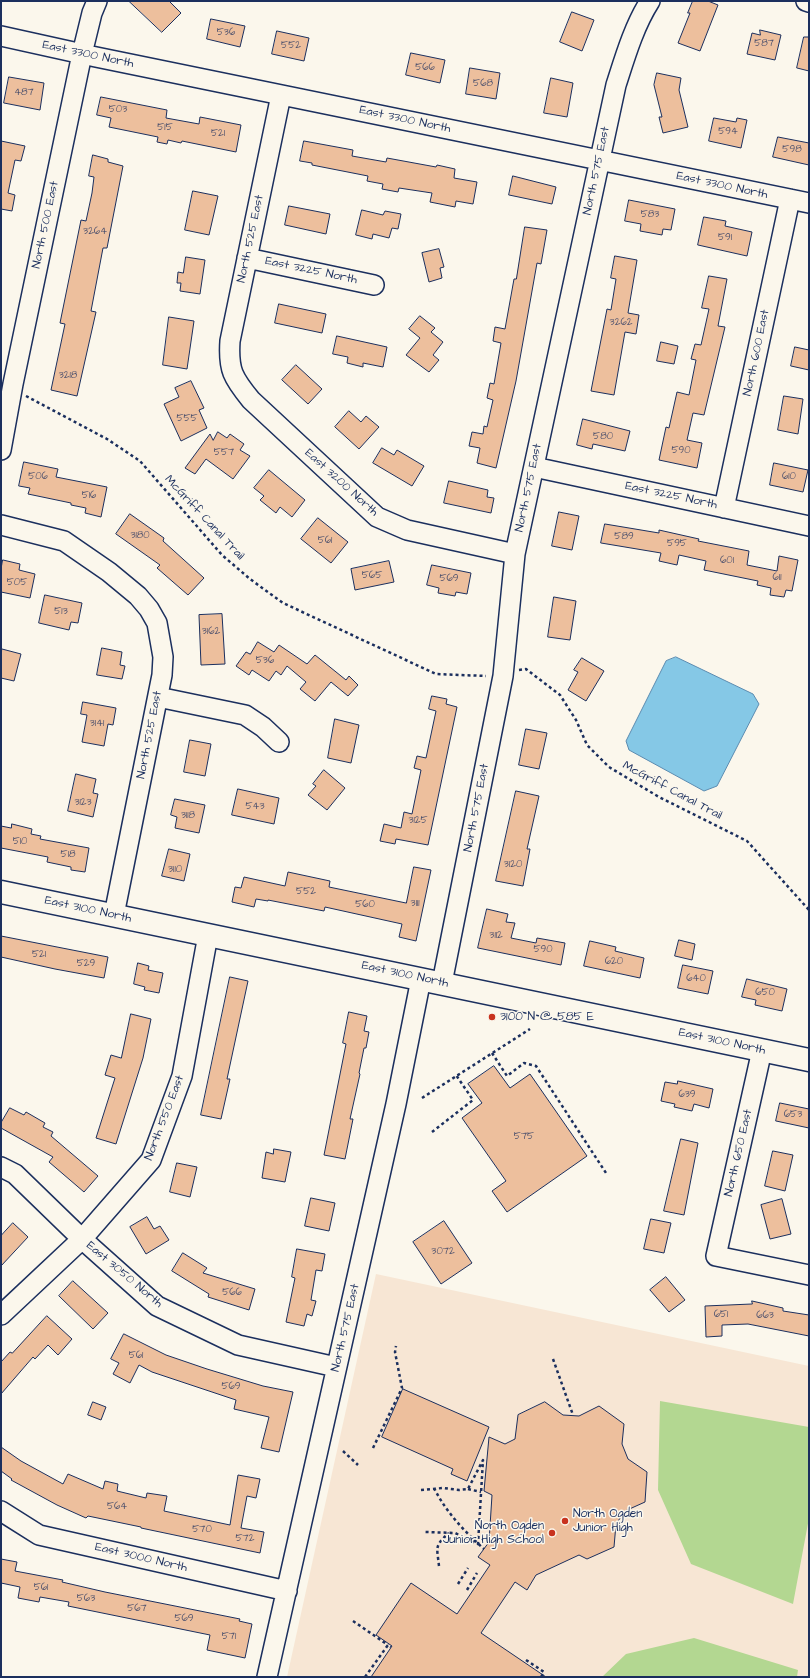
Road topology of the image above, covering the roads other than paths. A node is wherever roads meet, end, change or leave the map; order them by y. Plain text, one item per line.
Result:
1 (97, 1) edge
2 (650, 1) edge
3 (1, 36) edge
4 (82, 54) junction
5 (281, 95) junction
6 (599, 160) junction
7 (790, 199) junction
8 (809, 203) edge
9 (247, 258) junction
10 (374, 285) dead end
11 (236, 382) joint
12 (1, 450) edge
13 (534, 467) junction
14 (724, 508) junction
15 (1, 525) edge
16 (809, 526) edge
17 (515, 554) junction
18 (158, 696) junction
19 (278, 742) dead end
20 (1, 892) edge
21 (114, 915) junction
22 (208, 935) junction
23 (421, 979) junction
24 (442, 984) junction
25 (762, 1050) junction
26 (809, 1060) edge
27 (1, 1167) edge
28 (82, 1239) junction
29 (809, 1275) edge
30 (1, 1315) edge
31 (336, 1367) junction
32 (1, 1510) edge
33 (287, 1591) junction
34 (267, 1677) edge

1 - 4 street, North 500 East
2 - 6 street, North 575 East
3 - 4 street, East 3300 North
4 - 5 street, East 3300 North
4 - 12 street, North 500 East
5 - 6 street, East 3300 North
5 - 9 street, North 525 East
6 - 7 street, East 3300 North
6 - 13 street, North 575 East
7 - 8 street, East 3300 North
7 - 14 street, North 600 East
9 - 10 street, East 3225 North
9 - 11 street, North 525 East
11 - 17 street, East 3200 North
13 - 14 street, East 3225 North
13 - 17 street, North 575 East
14 - 16 street, East 3225 North
15 - 18 street, North 525 East
17 - 24 street, North 575 East
18 - 19 street
18 - 21 street, North 525 East
20 - 21 main road, East 3100 North
21 - 22 main road, East 3100 North
22 - 23 main road, East 3100 North
22 - 28 street, North 550 East
23 - 24 main road, East 3100 North
23 - 31 street, North 575 East
24 - 25 main road, East 3100 North
25 - 26 main road, East 3100 North
25 - 29 street, North 650 East
27 - 28 street, East 3050 North
28 - 30 street, North 550 East
28 - 31 street, East 3050 North
31 - 33 street, North 575 East
32 - 33 street, East 3000 North
33 - 34 street, North 575 East

